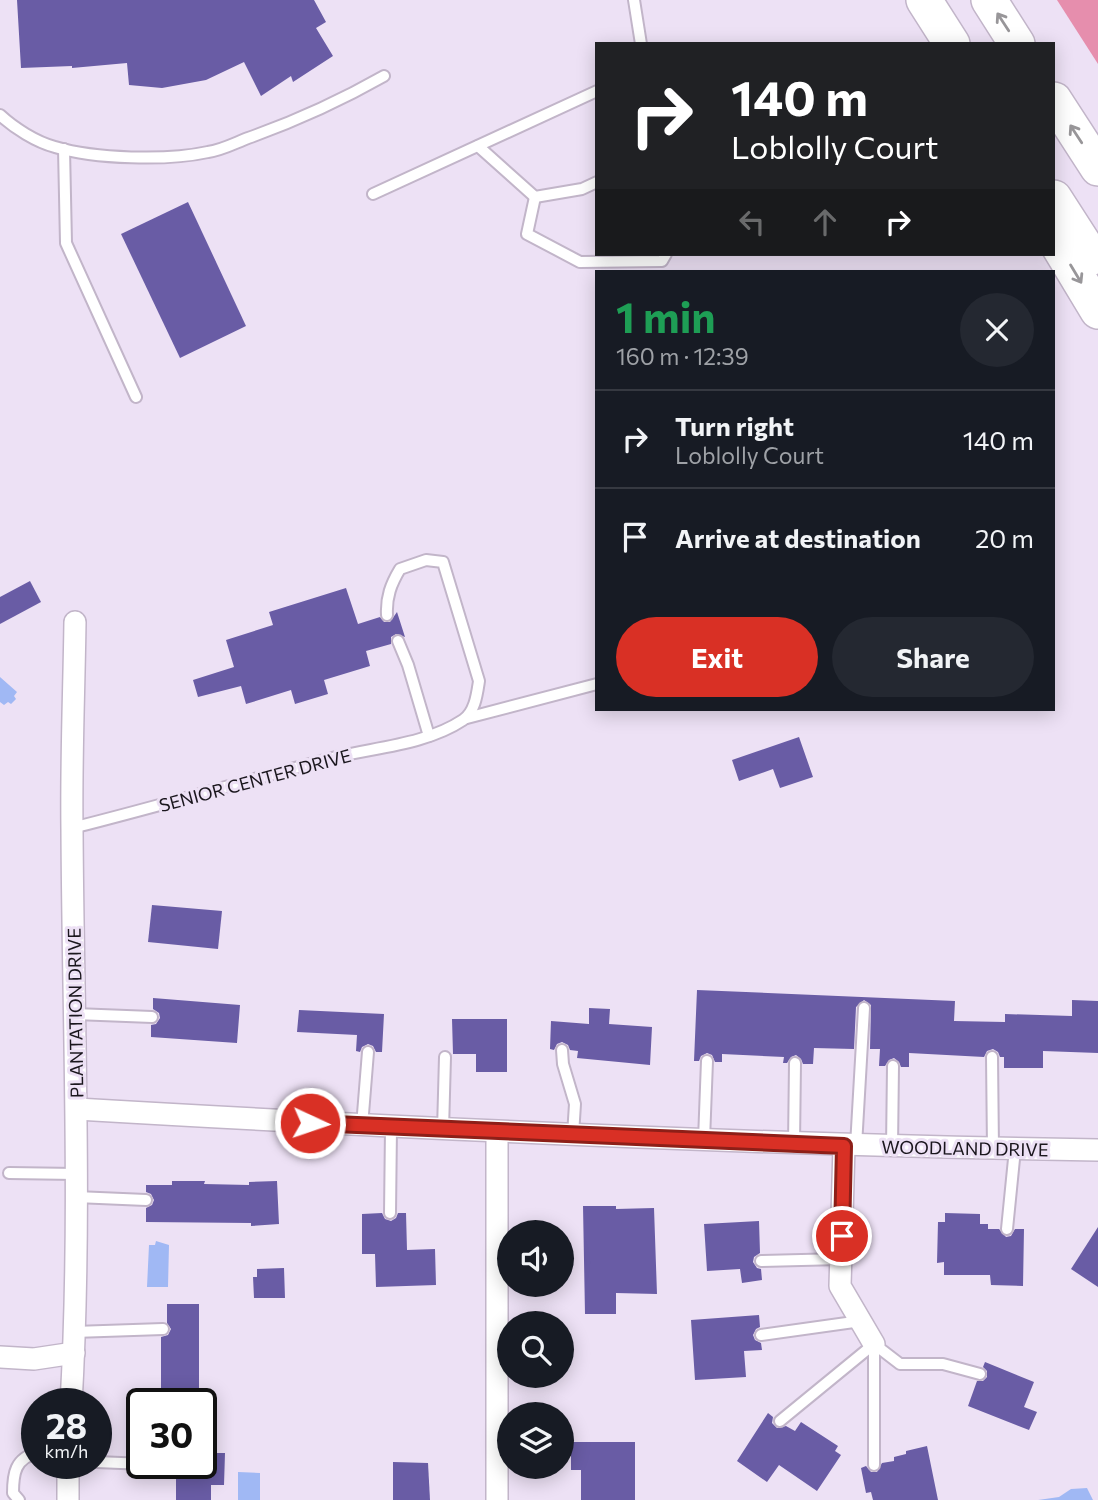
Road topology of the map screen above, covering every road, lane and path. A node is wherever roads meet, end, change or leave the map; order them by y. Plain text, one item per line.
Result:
1 (634, 0) edge
2 (913, 0) edge
3 (924, 0) edge
4 (989, 0) edge
5 (641, 42) edge
6 (938, 42) edge
7 (951, 42) edge
8 (1016, 42) edge
9 (384, 76) dead end
10 (595, 92) edge
11 (1055, 102) edge
12 (0, 115) edge
13 (478, 146) junction
14 (64, 149) junction
15 (1098, 168) edge
16 (595, 183) edge
17 (373, 194) dead end
18 (535, 197) junction
19 (1055, 200) edge
20 (1055, 240) edge
21 (665, 256) edge
22 (1098, 266) edge
23 (1098, 311) edge
24 (136, 397) dead end
25 (387, 615) dead end
26 (75, 622) dead end
27 (398, 642) dead end
28 (595, 685) edge
29 (467, 718) junction
30 (434, 734) junction
31 (72, 828) junction
32 (864, 1008) dead end
33 (75, 1014) junction
34 (152, 1017) dead end
35 (562, 1050) dead end
36 (368, 1052) dead end
37 (445, 1057) dead end
38 (992, 1057) dead end
39 (707, 1061) dead end
40 (795, 1063) dead end
41 (893, 1066) dead end
42 (77, 1109) junction
43 (362, 1126) junction
44 (391, 1128) junction
45 (443, 1130) junction
46 (497, 1132) junction
47 (573, 1135) junction
48 (704, 1140) junction
49 (794, 1144) junction
50 (850, 1146) junction
51 (892, 1147) junction
52 (1004, 1149) junction
53 (1098, 1150) edge
54 (9, 1173) dead end
55 (76, 1174) junction
56 (76, 1197) junction
57 (146, 1200) dead end
58 (390, 1213) dead end
59 (1007, 1229) dead end
60 (841, 1259) junction
61 (761, 1261) dead end
62 (861, 1321) junction
63 (163, 1329) dead end
64 (761, 1335) dead end
65 (74, 1342) junction
66 (874, 1344) junction
67 (0, 1357) edge
68 (980, 1374) dead end
69 (72, 1388) edge
70 (780, 1422) dead end
71 (21, 1461) edge
72 (874, 1465) dead end
73 (68, 1479) edge
74 (19, 1500) edge
75 (68, 1500) edge
76 (497, 1500) edge

1 - 5 lane
2 - 6 main road
3 - 7 main road
8 -> 4 main road
9 - 14 lane
10 - 13 lane
15 -> 11 main road
12 - 14 lane
13 - 17 lane
13 - 18 lane
14 - 24 lane
16 - 18 lane
18 - 21 lane
19 - 22 main road
20 -> 23 main road
25 - 29 lane
26 - 31 street, PLANTATION DRIVE
27 - 30 lane
28 - 29 lane, SENIOR CENTER DRIVE
29 - 30 lane, SENIOR CENTER DRIVE
30 - 31 lane, SENIOR CENTER DRIVE
31 - 33 street, PLANTATION DRIVE
32 - 50 lane
33 - 34 lane
33 - 42 street, PLANTATION DRIVE
35 - 47 lane
36 - 43 lane
37 - 45 lane
38 - 52 lane
39 - 48 lane
40 - 49 lane
41 - 51 lane
42 - 43 street, WOODLAND DRIVE
42 - 55 street, PLANTATION DRIVE
43 - 44 street, WOODLAND DRIVE
44 - 45 street, WOODLAND DRIVE
44 - 58 lane
45 - 46 street, WOODLAND DRIVE
46 - 47 street, WOODLAND DRIVE
46 - 76 street
47 - 48 street, WOODLAND DRIVE
48 - 49 street, WOODLAND DRIVE
49 - 50 street, WOODLAND DRIVE
50 - 51 street, WOODLAND DRIVE
50 - 60 street
51 - 52 street, WOODLAND DRIVE
52 - 53 street, WOODLAND DRIVE
52 - 59 lane
54 - 55 lane
55 - 56 street, PLANTATION DRIVE
56 - 57 lane
56 - 65 street, PLANTATION DRIVE
60 - 61 lane
60 - 62 street
62 - 64 lane
62 - 66 street
63 - 65 lane
65 - 67 street
65 - 69 street, PLANTATION DRIVE
66 - 68 lane
66 - 70 lane
66 - 72 lane
71 - 74 lane
73 - 75 street

